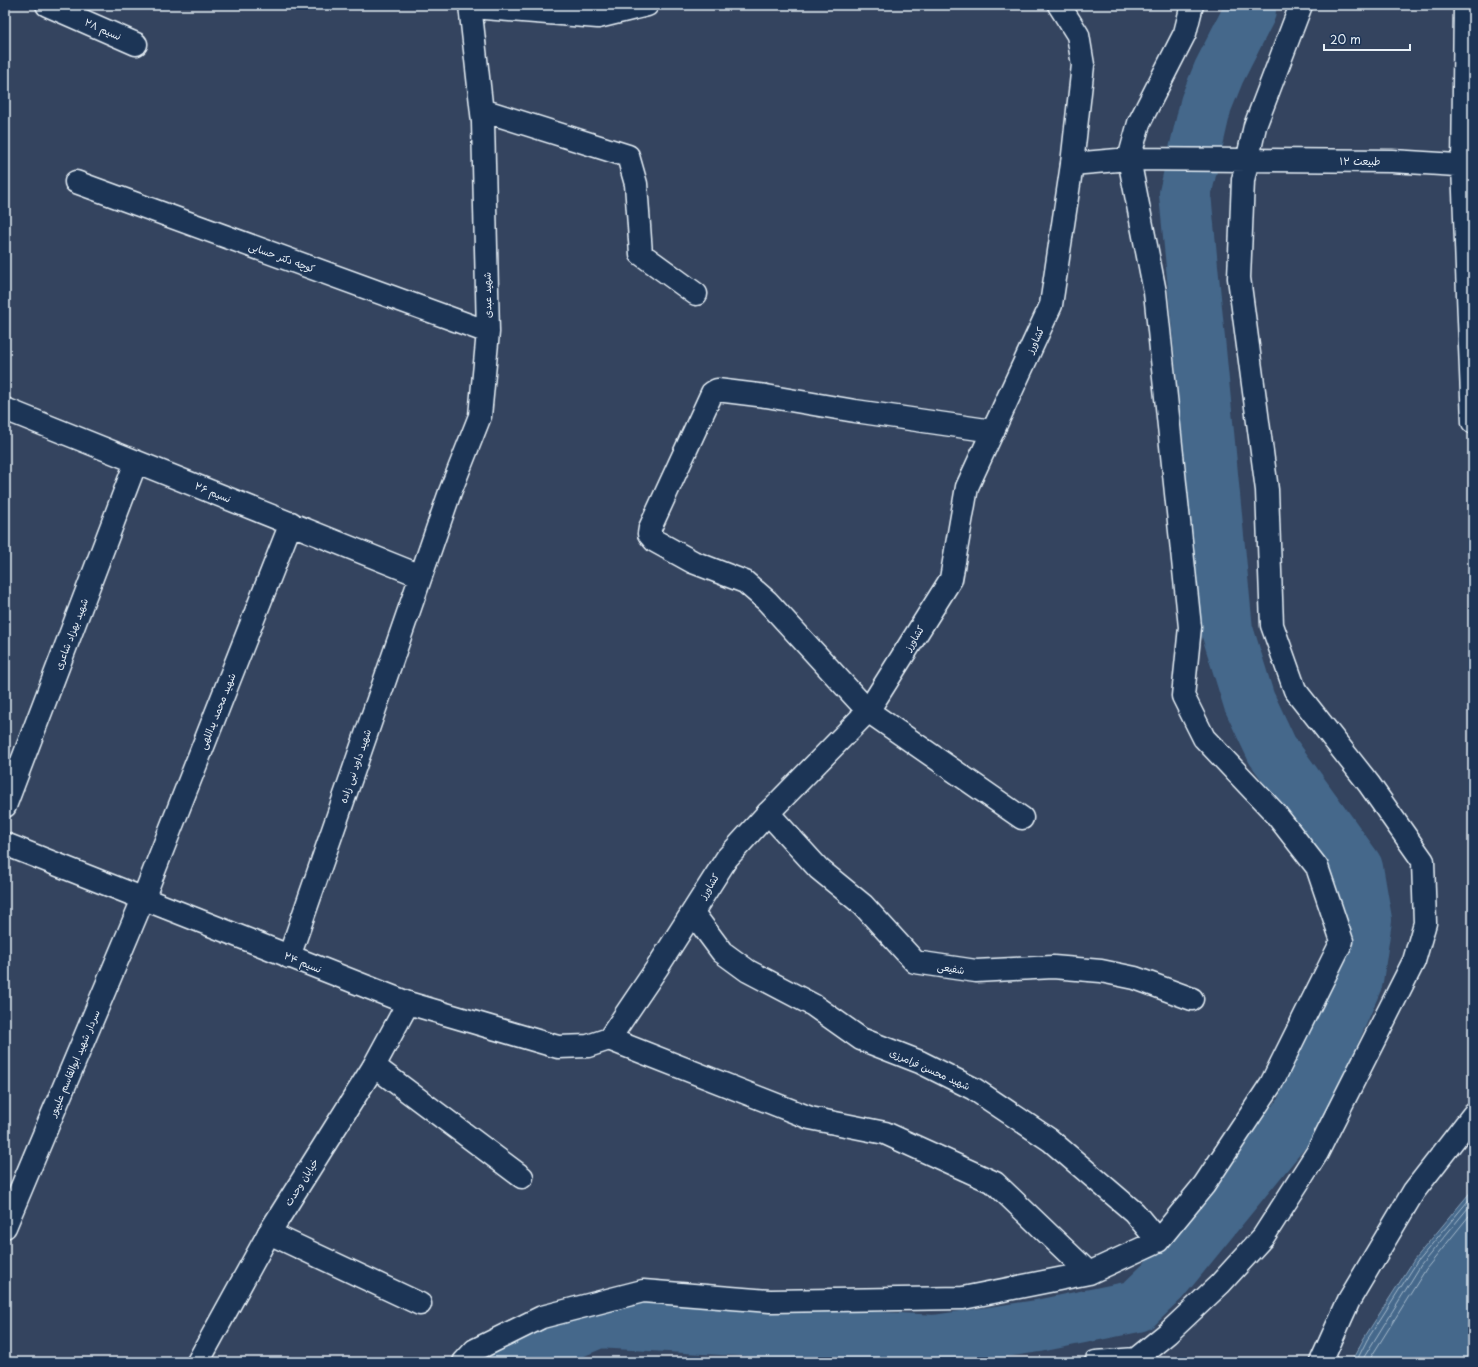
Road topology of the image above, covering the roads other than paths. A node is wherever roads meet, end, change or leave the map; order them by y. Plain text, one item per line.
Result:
1 (47, 5) edge
2 (470, 5) edge
3 (476, 5) edge
4 (647, 5) edge
5 (1059, 5) edge
6 (1192, 5) edge
7 (1301, 5) edge
8 (1465, 5) edge
9 (136, 44) dead end
10 (482, 110) junction
11 (1129, 159) junction
12 (1247, 160) junction
13 (1072, 164) junction
14 (1468, 166) edge
15 (76, 182) dead end
16 (696, 294) dead end
17 (488, 332) junction
18 (1472, 363) edge
19 (5, 409) edge
20 (1473, 422) edge
21 (993, 431) junction
22 (136, 462) junction
23 (291, 524) junction
24 (421, 576) junction
25 (868, 711) junction
26 (5, 806) edge
27 (768, 813) junction
28 (1022, 818) dead end
29 (5, 844) edge
30 (143, 899) junction
31 (692, 913) junction
32 (289, 957) junction
33 (1192, 999) dead end
34 (408, 1004) junction
35 (609, 1039) junction
36 (374, 1066) junction
37 (1473, 1115) edge
38 (522, 1177) dead end
39 (5, 1227) edge
40 (269, 1233) junction
41 (1158, 1241) junction
42 (1089, 1273) junction
43 (420, 1304) dead end
44 (198, 1362) edge
45 (464, 1362) edge
46 (1096, 1362) edge
47 (1320, 1362) edge

1 - 9 street, نسیم ۲۸
2 - 10 street, شهید عبدی
3 - 4 street
5 - 13 street, کشاورز
6 - 11 street
7 - 12 street
8 - 14 street
10 - 16 street
10 - 17 street, شهید عبدی
11 - 12 street, طبیعت ۱۲
11 - 13 street, طبیعت ۱۲
11 - 41 street
12 - 14 street, طبیعت ۱۲
12 - 46 street
13 - 21 street, کشاورز
14 - 18 street
15 - 17 street, کوچه دکتر حسابی
17 - 24 street, شهید عبدی
18 - 20 street
19 - 22 street, نسیم ۲۶
21 - 25 street, کشاورز
21 - 25 street
22 - 23 street, نسیم ۲۶
22 - 26 street, شهید بهزاد شاعری
23 - 24 street, نسیم ۲۶
23 - 30 street, شهید محمد یداللهی
24 - 32 street, شهید داود نبی زاده
25 - 27 street, کشاورز
25 - 28 street
27 - 31 street, کشاورز
27 - 33 street, شفیعی
29 - 30 street, نسیم ۲۴
30 - 32 street, نسیم ۲۴
30 - 39 street, سردار شهید ابوالقاسم علیپور
31 - 35 street, کشاورز
31 - 41 street, شهید محسن فرامرزی
32 - 34 street, نسیم ۲۴
34 - 35 street, نسیم ۲۴
34 - 36 street, خیابان وحدت
35 - 42 street
36 - 38 street
36 - 40 street, خیابان وحدت
37 - 47 street
40 - 43 street
40 - 44 street, خیابان وحدت
41 - 42 street
42 - 45 street

